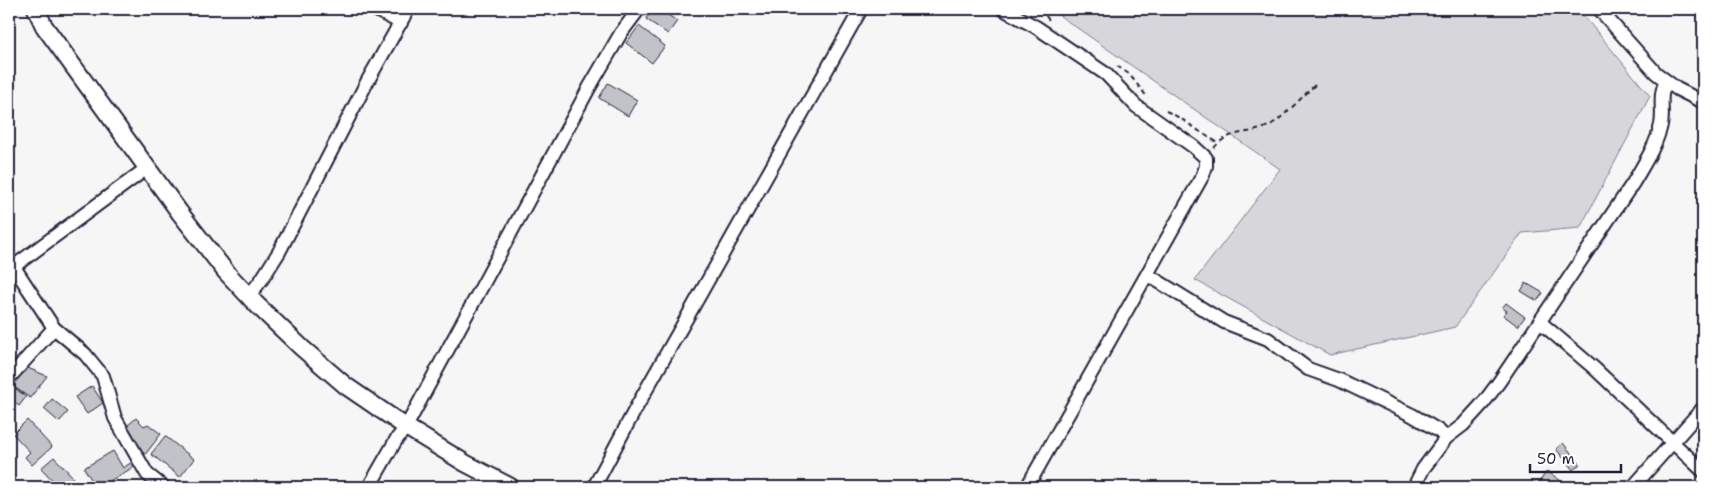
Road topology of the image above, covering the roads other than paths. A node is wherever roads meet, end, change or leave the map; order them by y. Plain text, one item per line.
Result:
1 (36, 9) edge
2 (374, 9) edge
3 (408, 9) edge
4 (639, 9) edge
5 (861, 9) edge
6 (1003, 9) edge
7 (1598, 9) edge
8 (401, 23) junction
9 (1666, 82) junction
10 (1703, 102) edge
11 (147, 168) junction
12 (11, 268) edge
13 (1148, 275) junction
14 (249, 296) junction
15 (1540, 322) junction
16 (54, 328) junction
17 (9, 378) edge
18 (1703, 408) edge
19 (406, 428) junction
20 (1446, 438) junction
21 (1672, 441) junction
22 (1703, 470) edge
23 (164, 487) edge
24 (369, 487) edge
25 (512, 487) edge
26 (594, 487) edge
27 (1027, 487) edge
28 (1414, 487) edge
29 (1633, 487) edge

1 - 11 street
2 - 8 street
3 - 8 street
4 - 19 street
5 - 26 street
6 - 13 street
7 - 9 street
8 - 14 street
9 - 10 street
9 - 15 street
11 - 12 street
11 - 14 street
12 - 16 street
13 - 20 street
13 - 27 street
14 - 19 street
15 - 20 street
15 - 21 street
16 - 17 street
16 - 23 street
18 - 21 street
19 - 24 street
19 - 25 street
20 - 28 street
21 - 22 street
21 - 29 street

